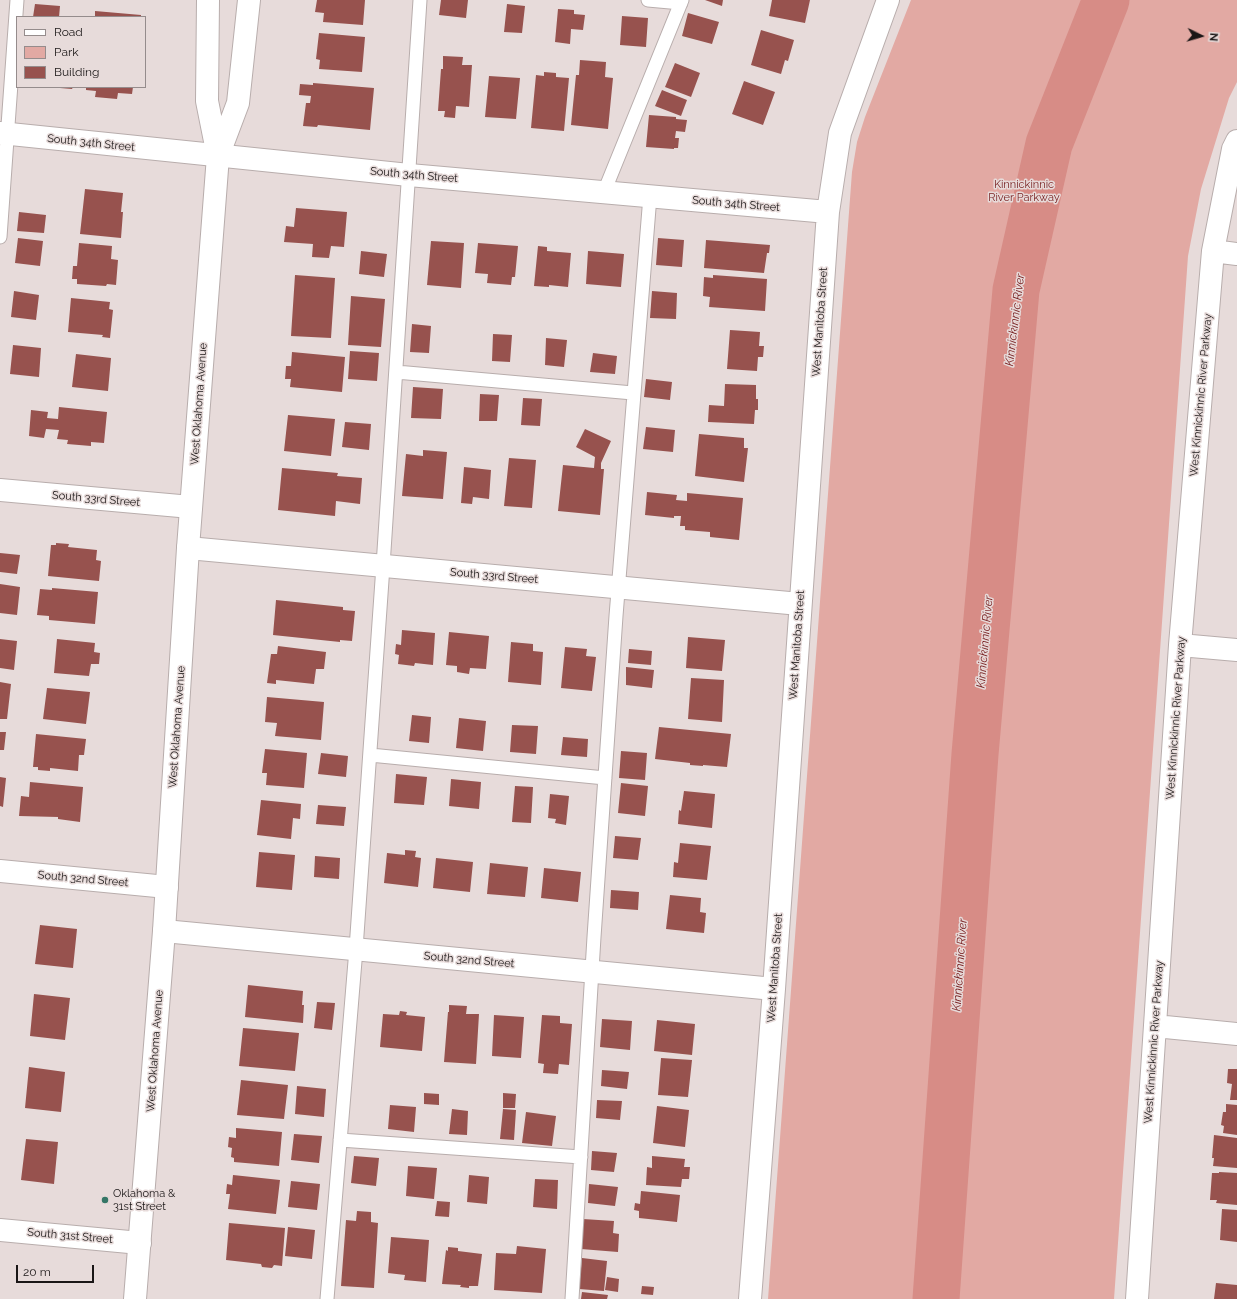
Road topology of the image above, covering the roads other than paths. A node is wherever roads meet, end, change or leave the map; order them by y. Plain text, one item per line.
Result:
1 (17, 0) edge
2 (208, 0) edge
3 (249, 0) edge
4 (420, 0) edge
5 (648, 0) edge
6 (888, 0) edge
7 (681, 2) edge
8 (4, 134) edge
9 (1237, 141) edge
10 (218, 156) junction
11 (408, 175) junction
12 (604, 192) junction
13 (650, 196) junction
14 (828, 212) junction
15 (0, 237) edge
16 (1213, 251) junction
17 (1237, 254) edge
18 (396, 372) junction
19 (633, 393) junction
20 (0, 490) edge
21 (191, 507) junction
22 (188, 548) junction
23 (383, 566) junction
24 (618, 588) junction
25 (800, 604) junction
26 (1180, 645) junction
27 (1237, 650) edge
28 (370, 755) junction
29 (605, 778) junction
30 (0, 871) edge
31 (167, 887) junction
32 (164, 931) junction
33 (356, 950) junction
34 (592, 972) junction
35 (774, 990) junction
36 (1155, 1026) junction
37 (1237, 1034) edge
38 (340, 1140) junction
39 (581, 1157) junction
40 (0, 1230) edge
41 (140, 1242) junction
42 (135, 1299) edge
43 (327, 1299) edge
44 (572, 1299) edge
45 (750, 1299) edge
46 (1137, 1299) edge

1 - 8 lane
2 - 10 street, West Oklahoma Avenue
3 - 10 street, West Oklahoma Avenue
4 - 11 lane
5 - 7 lane
6 - 14 street, West Manitoba Street
7 - 12 lane
8 - 10 street, South 34th Street
8 - 15 lane
9 - 16 street, West Kinnickinnic River Parkway
10 - 11 street, South 34th Street
10 - 21 street, West Oklahoma Avenue
11 - 12 street, South 34th Street
11 - 18 lane
12 - 13 street, South 34th Street
13 - 14 street, South 34th Street
13 - 19 lane
14 - 25 street, West Manitoba Street
16 - 17 street
16 - 26 street, West Kinnickinnic River Parkway
18 - 19 lane
18 - 23 lane
19 - 24 lane
20 - 21 street, South 33rd Street
21 - 22 street, West Oklahoma Avenue
22 - 23 street, South 33rd Street
22 - 31 street, West Oklahoma Avenue
23 - 24 street, South 33rd Street
23 - 28 lane
24 - 25 street, South 33rd Street
24 - 29 lane
25 - 35 street, West Manitoba Street
26 - 27 street
26 - 36 street, West Kinnickinnic River Parkway
28 - 29 lane
28 - 33 lane
29 - 34 lane
30 - 31 street, South 32nd Street
31 - 32 street, West Oklahoma Avenue
32 - 33 street, South 32nd Street
32 - 41 street, West Oklahoma Avenue
33 - 34 street, South 32nd Street
33 - 38 lane
34 - 35 street, South 32nd Street
34 - 39 lane
35 - 45 street, West Manitoba Street
36 - 37 street
36 - 46 street, West Kinnickinnic River Parkway
38 - 39 lane
38 - 43 lane
39 - 44 lane
40 - 41 street, South 31st Street
41 - 42 street, West Oklahoma Avenue

